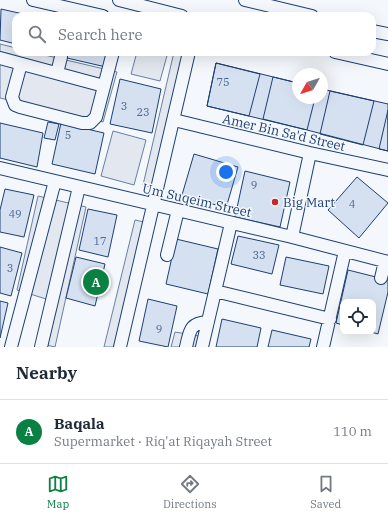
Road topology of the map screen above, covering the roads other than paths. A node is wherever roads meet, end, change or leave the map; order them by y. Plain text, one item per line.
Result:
1 (33, 0) edge
2 (119, 0) edge
3 (245, 0) edge
4 (153, 9) junction
5 (86, 12) edge
6 (147, 12) edge
7 (165, 12) edge
8 (295, 12) edge
9 (376, 31) edge
10 (388, 34) edge
11 (112, 56) edge
12 (188, 56) edge
13 (353, 56) edge
14 (61, 57) dead end
15 (0, 58) edge
16 (21, 64) junction
17 (388, 64) edge
18 (57, 73) junction
19 (104, 86) junction
20 (174, 120) junction
21 (310, 153) junction
22 (0, 168) edge
23 (388, 170) edge
24 (55, 182) junction
25 (79, 187) junction
26 (154, 205) junction
27 (178, 210) junction
28 (232, 223) junction
29 (292, 237) junction
30 (346, 251) junction
31 (167, 255) dead end
32 (387, 261) edge
33 (381, 278) dead end
34 (215, 291) junction
35 (330, 319) junction
36 (208, 322) junction
37 (11, 347) edge
38 (41, 347) edge
39 (120, 347) edge
40 (186, 347) edge
41 (202, 347) edge
42 (323, 347) edge

1 - 5 street
2 - 4 street
3 - 8 street
4 - 6 street
4 - 7 street
9 - 10 street
11 - 19 street
12 - 20 street
13 - 17 street
14 - 18 street
15 - 16 street
16 - 18 street
16 - 19 street
18 - 19 street
20 - 21 street, Amer Bin Sa'd Street
20 - 26 street
21 - 23 street, Amer Bin Sa'd Street
21 - 29 street
22 - 24 street, Um Suqeim Street
24 - 25 street, Um Suqeim Street
24 - 37 street
25 - 26 street, Um Suqeim Street
25 - 38 street
26 - 27 street, Um Suqeim Street
26 - 39 street
27 - 28 street, Um Suqeim Street
27 - 31 street
28 - 29 street, Um Suqeim Street
28 - 34 street
29 - 30 street, Um Suqeim Street
30 - 32 street, Um Suqeim Street
30 - 35 street
32 - 33 street
34 - 35 street
34 - 36 street
35 - 42 street
36 - 40 street
36 - 41 street

